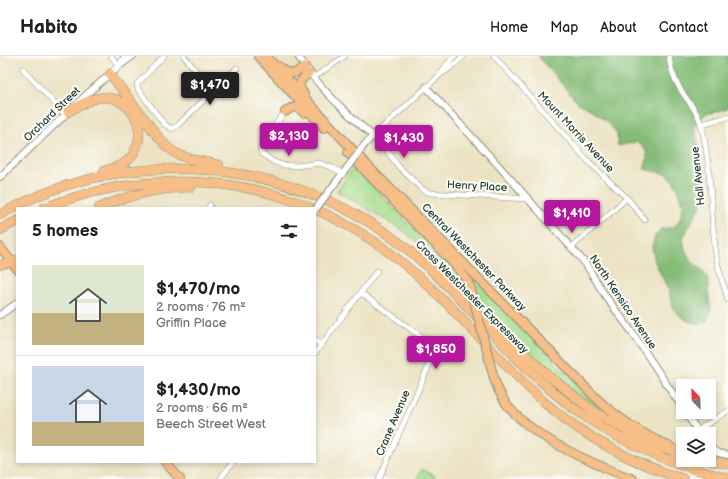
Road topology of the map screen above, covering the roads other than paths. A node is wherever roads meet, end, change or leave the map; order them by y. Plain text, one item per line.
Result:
1 (111, 56) edge
2 (125, 56) edge
3 (133, 56) edge
4 (164, 56) edge
5 (184, 56) edge
6 (252, 56) edge
7 (298, 56) edge
8 (345, 56) edge
9 (456, 56) edge
10 (464, 56) edge
11 (494, 56) edge
12 (669, 56) edge
13 (264, 59) edge
14 (119, 66) junction
15 (237, 68) dead end
16 (23, 69) dead end
17 (309, 73) junction
18 (441, 74) junction
19 (108, 76) junction
20 (280, 81) junction
21 (426, 87) junction
22 (213, 91) junction
23 (131, 112) junction
24 (285, 112) junction
25 (66, 114) junction
26 (728, 117) edge
27 (701, 124) junction
28 (330, 130) junction
29 (373, 136) junction
30 (231, 172) junction
31 (343, 174) junction
32 (0, 177) edge
33 (100, 177) junction
34 (254, 190) junction
35 (627, 198) junction
36 (528, 199) junction
37 (17, 207) edge
38 (47, 207) edge
39 (102, 207) edge
40 (309, 207) edge
41 (16, 208) edge
42 (316, 209) edge
43 (316, 210) edge
44 (0, 215) edge
45 (645, 220) dead end
46 (16, 221) edge
47 (0, 230) edge
48 (0, 246) edge
49 (572, 247) junction
50 (14, 261) edge
51 (0, 265) edge
52 (377, 271) dead end
53 (449, 288) junction
54 (361, 293) junction
55 (728, 300) edge
56 (16, 304) edge
57 (0, 315) edge
58 (316, 341) edge
59 (321, 345) junction
60 (316, 352) edge
61 (676, 399) edge
62 (728, 412) edge
63 (706, 427) edge
64 (676, 449) edge
65 (676, 451) edge
66 (716, 452) edge
67 (728, 455) edge
68 (716, 461) edge
69 (167, 463) edge
70 (232, 463) edge
71 (728, 464) edge
72 (728, 478) edge
73 (180, 479) edge
74 (220, 479) edge
75 (380, 479) edge
76 (632, 479) edge
77 (683, 479) edge

1 - 14 street
2 - 14 street, Orchard Street
3 - 14 street, Orchard Street
4 - 22 street
5 - 22 street
6 - 13 main road
7 - 17 street
8 - 17 street
9 - 18 street
10 - 18 street
11 - 35 street, Mount Morris Avenue
12 - 27 street, Hall Avenue
13 - 17 main road
13 - 20 main road, Central Westchester Parkway
13 - 28 main road, Central Westchester Parkway
14 - 19 street, Orchard Street
15 - 22 street
16 - 25 street
17 - 28 main road
17 - 29 street
18 - 21 street
19 - 23 highway
19 - 25 street, Orchard Street
19 - 30 highway
20 - 24 main road
20 - 28 main road, Central Westchester Parkway
21 - 29 street
21 - 36 street, North Kensico Avenue
23 - 25 highway
23 - 33 highway
24 - 28 main road
24 - 31 street
25 - 32 street, Orchard Street
26 - 27 street
27 - 55 street, Hall Avenue
28 - 64 main road, Central Westchester Parkway
28 - 76 main road, Central Westchester Parkway, bridge
29 - 31 street, bridge
29 - 36 street, Henry Place
30 - 33 highway, Cross Westchester Expressway
30 - 53 highway, Cross Westchester Expressway
31 - 42 street, bridge
33 - 37 highway, Cross Westchester Expressway
34 - 38 highway
34 - 39 highway
34 - 40 highway
35 - 45 street, Mount Morris Avenue
35 - 49 street
36 - 49 street, North Kensico Avenue
41 - 44 highway, Cross Westchester Expressway
43 - 77 highway, Cross Westchester Expressway
46 - 47 highway
48 - 50 main road
49 - 61 street, North Kensico Avenue
50 - 51 highway
52 - 54 street
53 - 65 highway
53 - 72 highway, Cross Westchester Expressway
54 - 59 street
54 - 75 street, Crane Avenue
56 - 57 street
58 - 59 street
59 - 60 street
62 - 63 street
66 - 67 street
68 - 71 highway
69 - 73 main road
70 - 74 street

